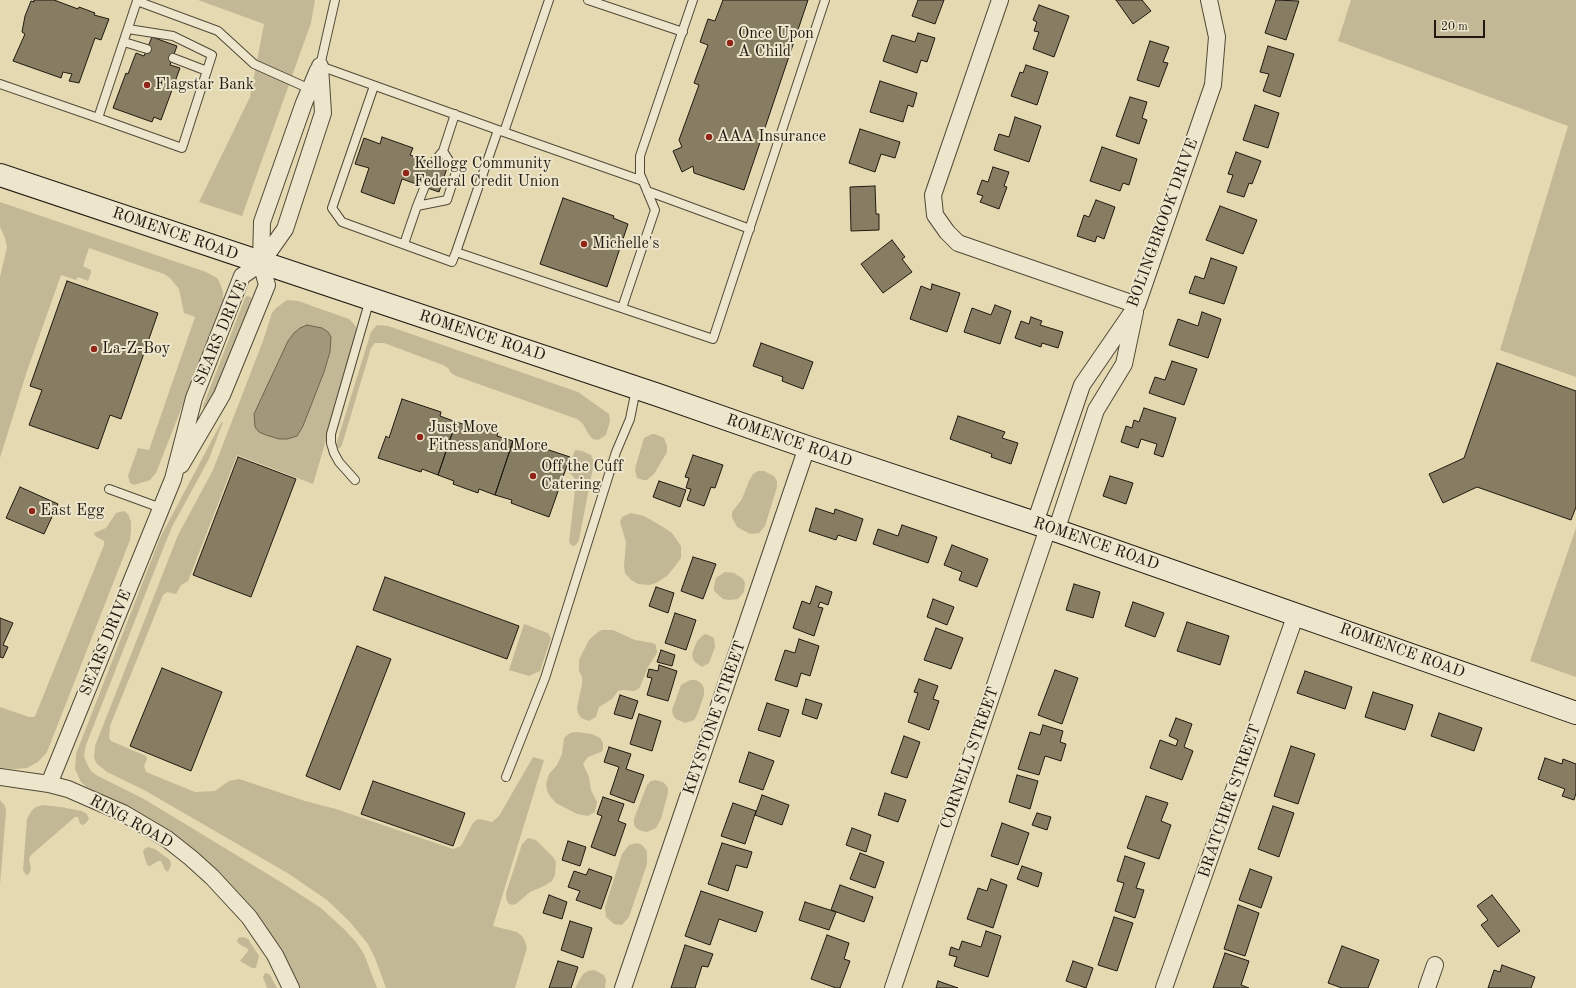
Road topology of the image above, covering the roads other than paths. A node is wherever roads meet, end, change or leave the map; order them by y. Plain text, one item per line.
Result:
1 (335, 0) edge
2 (550, 0) edge
3 (588, 0) edge
4 (694, 0) edge
5 (825, 0) edge
6 (1000, 0) edge
7 (1209, 0) edge
8 (128, 29) junction
9 (683, 32) junction
10 (124, 42) junction
11 (147, 50) dead end
12 (173, 58) dead end
13 (320, 66) junction
14 (207, 71) junction
15 (0, 84) edge
16 (374, 86) junction
17 (310, 89) junction
18 (455, 114) junction
19 (98, 118) junction
20 (501, 131) junction
21 (443, 151) junction
22 (433, 163) dead end
23 (0, 175) edge
24 (643, 181) junction
25 (424, 186) dead end
26 (647, 191) junction
27 (418, 206) junction
28 (750, 229) junction
29 (404, 244) junction
30 (456, 252) junction
31 (261, 263) junction
32 (370, 299) junction
33 (1137, 305) junction
34 (622, 308) junction
35 (636, 388) junction
36 (807, 447) junction
37 (173, 479) junction
38 (355, 480) dead end
39 (109, 489) dead end
40 (161, 508) junction
41 (1046, 527) junction
42 (1296, 614) junction
43 (1576, 713) edge
44 (0, 777) edge
45 (506, 777) dead end
46 (49, 784) junction
47 (1435, 965) dead end
48 (291, 988) edge
49 (623, 988) edge
50 (893, 988) edge
51 (1164, 988) edge
52 (1427, 988) edge

1 - 13 lane
2 - 20 lane
3 - 9 lane
4 - 9 lane
5 - 28 lane
6 - 33 street
7 - 33 street, BOLINGBROOK DRIVE
8 - 10 lane
8 - 14 lane
8 - 17 lane
9 - 24 lane
10 - 11 lane
10 - 19 lane
12 - 14 lane
13 - 16 lane
13 - 17 street
13 - 31 street
14 - 19 lane
15 - 19 lane
16 - 18 lane
16 - 29 lane
17 - 31 street
18 - 20 lane
18 - 21 lane
20 - 24 lane
20 - 30 lane
21 - 22 lane
21 - 27 lane
23 - 31 street, ROMENCE ROAD
24 - 26 lane
25 - 27 lane
26 - 28 lane
26 - 34 lane
27 - 29 lane
28 - 34 lane
29 - 30 lane
30 - 34 lane
31 - 32 street, ROMENCE ROAD
31 - 37 street, SEARS DRIVE
31 - 37 street, SEARS DRIVE
32 - 35 street, ROMENCE ROAD
32 - 38 lane
33 - 41 street
33 - 41 street, BOLINGBROOK DRIVE
35 - 36 street, ROMENCE ROAD
35 - 45 lane
36 - 41 street, ROMENCE ROAD
36 - 49 street, KEYSTONE STREET
37 - 40 street, SEARS DRIVE
39 - 40 lane
40 - 46 street, SEARS DRIVE
41 - 42 street, ROMENCE ROAD
41 - 50 street, CORNELL STREET
42 - 43 street, ROMENCE ROAD
42 - 51 street, BRATCHER STREET
44 - 46 street, RING ROAD
46 - 48 street, RING ROAD
47 - 52 street

